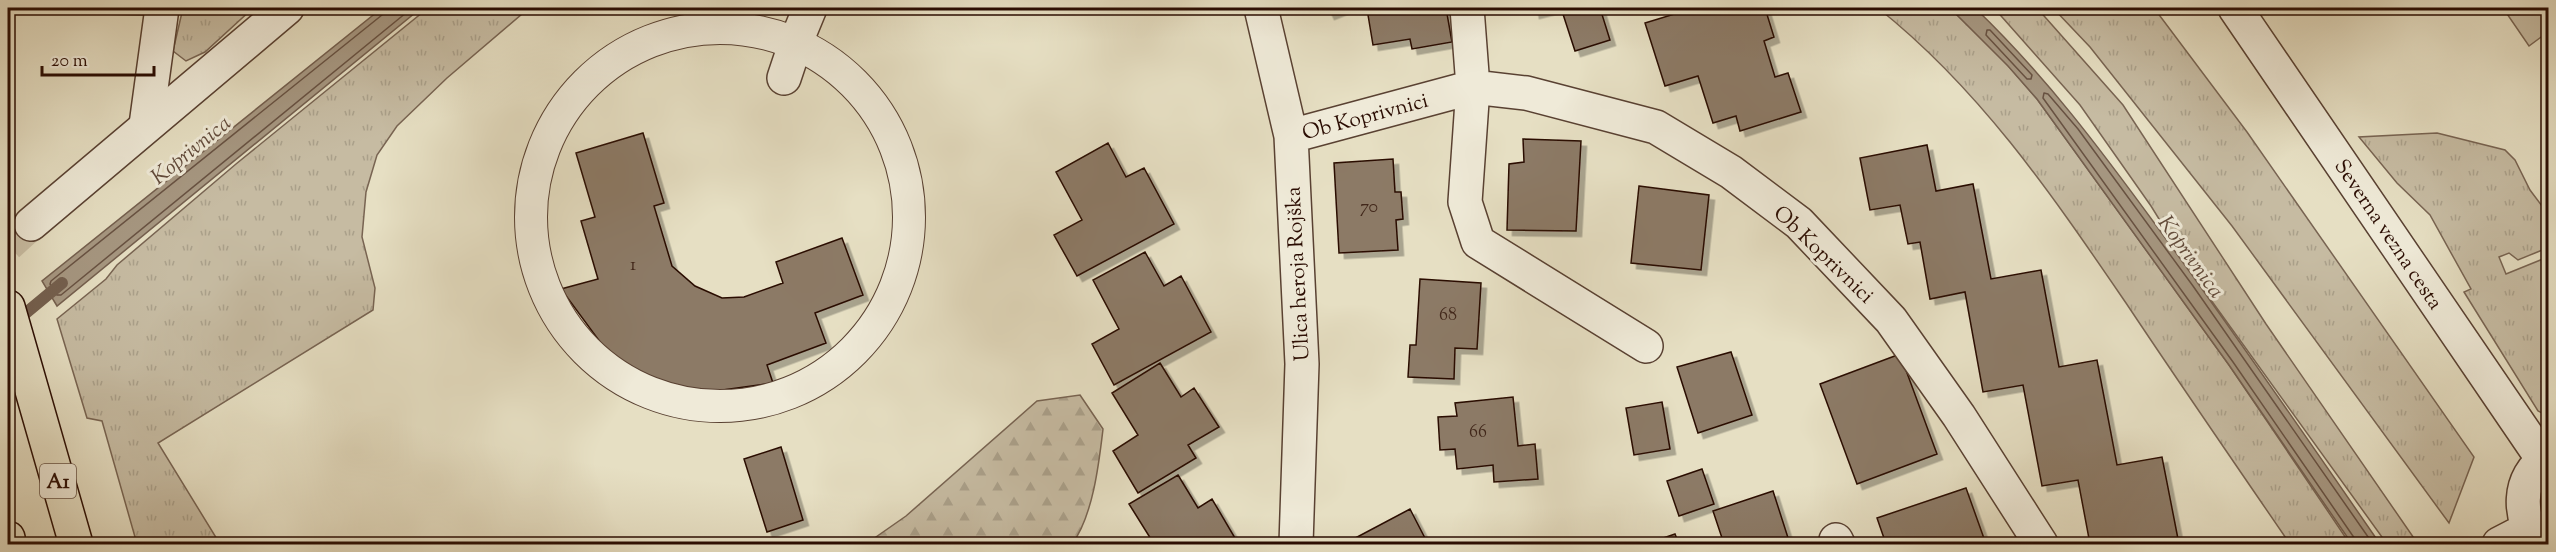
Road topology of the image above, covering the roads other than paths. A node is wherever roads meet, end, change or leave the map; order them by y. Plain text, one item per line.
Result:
1 (162, 8) edge
2 (287, 8) edge
3 (810, 8) edge
4 (1261, 8) edge
5 (1467, 8) edge
6 (2235, 8) edge
7 (796, 42) junction
8 (784, 78) dead end
9 (1473, 87) junction
10 (146, 125) junction
11 (1291, 136) junction
12 (32, 224) tunnel mouth
13 (8, 307) edge
14 (1646, 346) dead end
15 (2546, 459) edge
16 (2534, 537) edge
17 (8, 538) edge
18 (9, 544) edge
19 (76, 544) edge
20 (1296, 544) edge
21 (2042, 544) edge
22 (2499, 544) edge

1 - 10 street
2 - 10 street
3 - 7 street
4 - 11 street, Ulica heroja Rojška
5 - 9 street
6 - 15 street, Severna vezna cesta
7 - 7 street
7 - 8 street
9 - 11 street, Ob Koprivnici
9 - 14 street
9 - 21 street, Ob Koprivnici
10 - 12 street
11 - 20 street, Ulica heroja Rojška
13 - 19 highway, A1
15 - 16 street
16 - 22 street
17 - 18 highway

